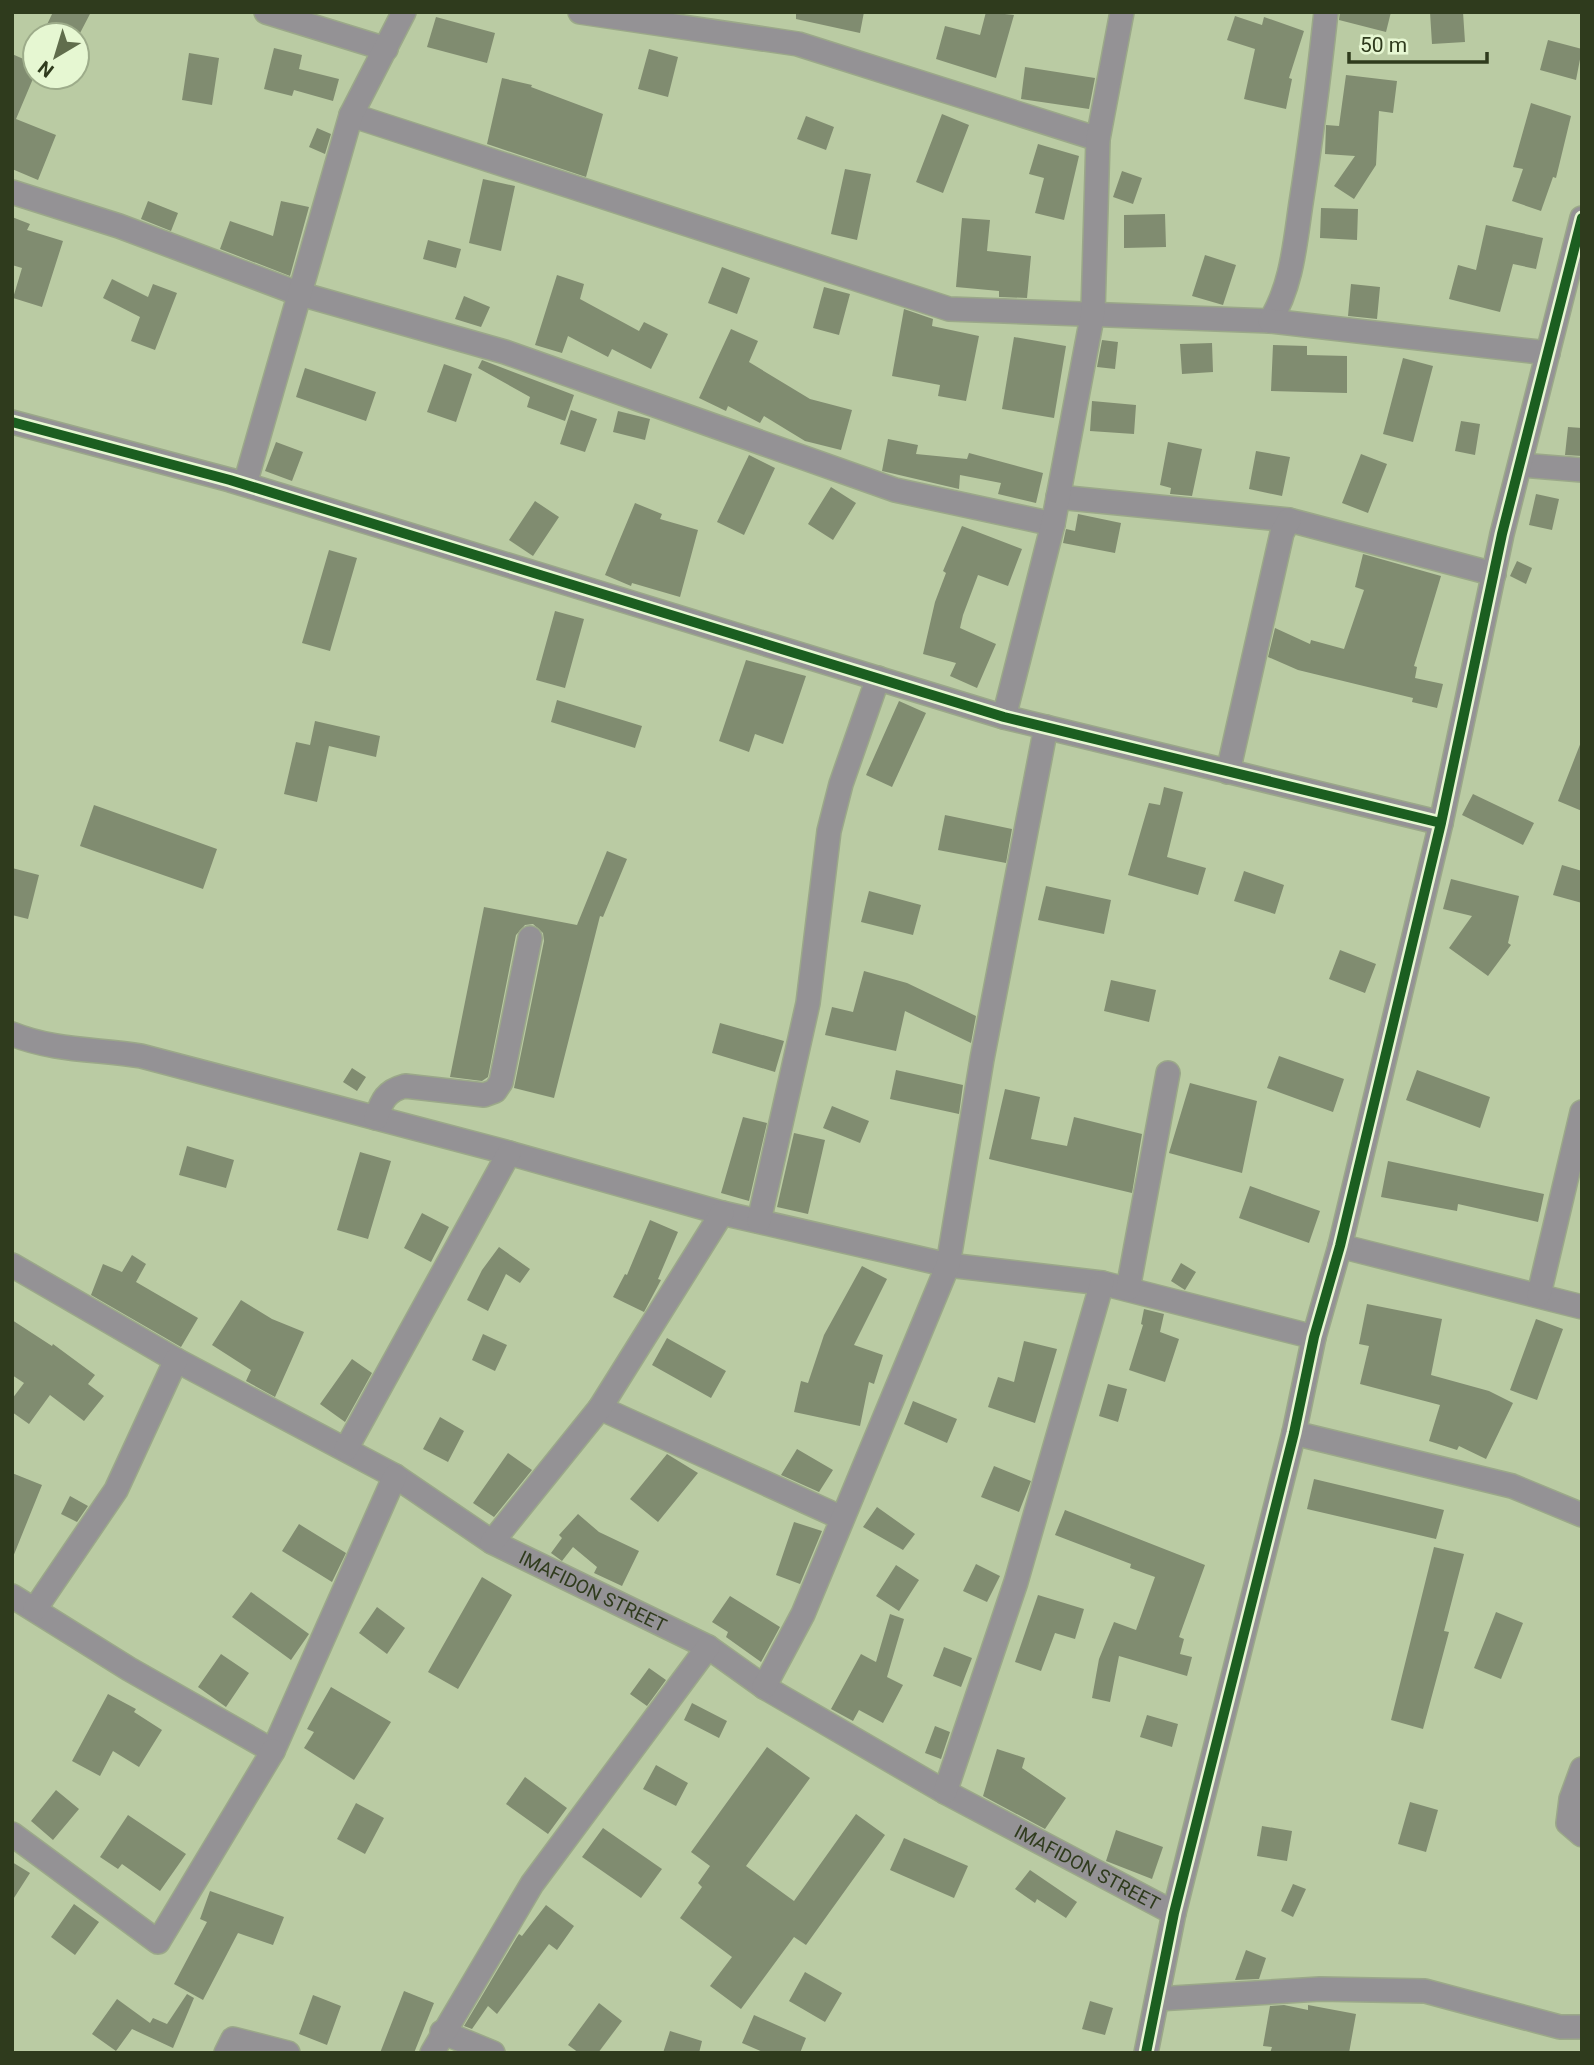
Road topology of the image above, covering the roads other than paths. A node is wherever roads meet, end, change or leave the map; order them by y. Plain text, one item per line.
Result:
1 (266, 12) edge
2 (404, 12) edge
3 (580, 12) edge
4 (1122, 12) edge
5 (1326, 12) edge
6 (386, 49) junction
7 (351, 115) junction
8 (1098, 139) junction
9 (12, 192) edge
10 (1582, 218) edge
11 (298, 293) junction
12 (1093, 312) junction
13 (1270, 321) junction
14 (1548, 353) junction
15 (12, 422) edge
16 (1520, 465) junction
17 (1582, 470) edge
18 (245, 484) junction
19 (1058, 497) junction
20 (1289, 520) junction
21 (1053, 524) junction
22 (1494, 575) junction
23 (878, 678) junction
24 (1004, 717) junction
25 (1046, 727) junction
26 (1228, 772) junction
27 (1441, 823) junction
28 (530, 938) dead end
29 (12, 1034) edge
30 (1167, 1073) dead end
31 (1582, 1112) edge
32 (376, 1118) junction
33 (509, 1153) junction
34 (722, 1213) junction
35 (759, 1221) junction
36 (1340, 1246) junction
37 (12, 1265) edge
38 (948, 1265) junction
39 (1102, 1283) junction
40 (1128, 1289) junction
41 (1539, 1294) junction
42 (1582, 1307) edge
43 (1314, 1337) junction
44 (176, 1360) junction
45 (600, 1408) junction
46 (1294, 1433) junction
47 (346, 1449) junction
48 (395, 1476) junction
49 (1582, 1515) edge
50 (842, 1518) junction
51 (492, 1542) junction
52 (20, 1605) edge
53 (708, 1647) junction
54 (764, 1687) junction
55 (272, 1751) junction
56 (1582, 1769) edge
57 (945, 1792) junction
58 (12, 1834) edge
59 (1582, 1835) edge
60 (1174, 1913) junction
61 (1157, 1999) junction
62 (1582, 2027) edge
63 (442, 2032) junction
64 (226, 2053) edge
65 (288, 2053) edge
66 (432, 2053) edge
67 (493, 2053) edge
68 (1146, 2053) edge

1 - 6 street
2 - 6 street
3 - 8 street
4 - 8 street
5 - 13 street
6 - 7 street
7 - 11 street
7 - 12 street
8 - 12 street
9 - 11 street
10 - 14 street
11 - 18 street
11 - 21 street
12 - 13 street
12 - 19 street
13 - 14 street
14 - 16 street
15 - 18 street
16 - 17 street
16 - 22 street
18 - 23 street
19 - 20 street
19 - 21 street
20 - 22 street
20 - 26 street
21 - 24 street
22 - 27 street
23 - 24 street
23 - 35 street
24 - 25 street
25 - 26 street
25 - 38 street
26 - 27 street
27 - 36 street
28 - 32 street
29 - 32 street
30 - 40 street
31 - 41 street
32 - 33 street
33 - 34 street
33 - 47 street
34 - 35 street
34 - 45 street
35 - 38 street
36 - 41 street
36 - 43 street
37 - 44 street, IMAFIDON STREET
38 - 39 street
38 - 50 street
39 - 40 street
39 - 57 street
40 - 43 street
41 - 42 street
43 - 46 street
44 - 47 street, IMAFIDON STREET
44 - 52 street
45 - 50 street
45 - 51 street
46 - 49 street
46 - 60 street
47 - 48 street, IMAFIDON STREET
48 - 51 street, IMAFIDON STREET
48 - 55 street
50 - 54 street
51 - 53 street, IMAFIDON STREET
52 - 55 street
53 - 54 street, IMAFIDON STREET
53 - 63 street
54 - 57 street, IMAFIDON STREET
55 - 58 street
56 - 59 street
57 - 60 street, IMAFIDON STREET
60 - 61 street
61 - 62 street
61 - 68 street
63 - 66 street
63 - 67 street
64 - 65 street

